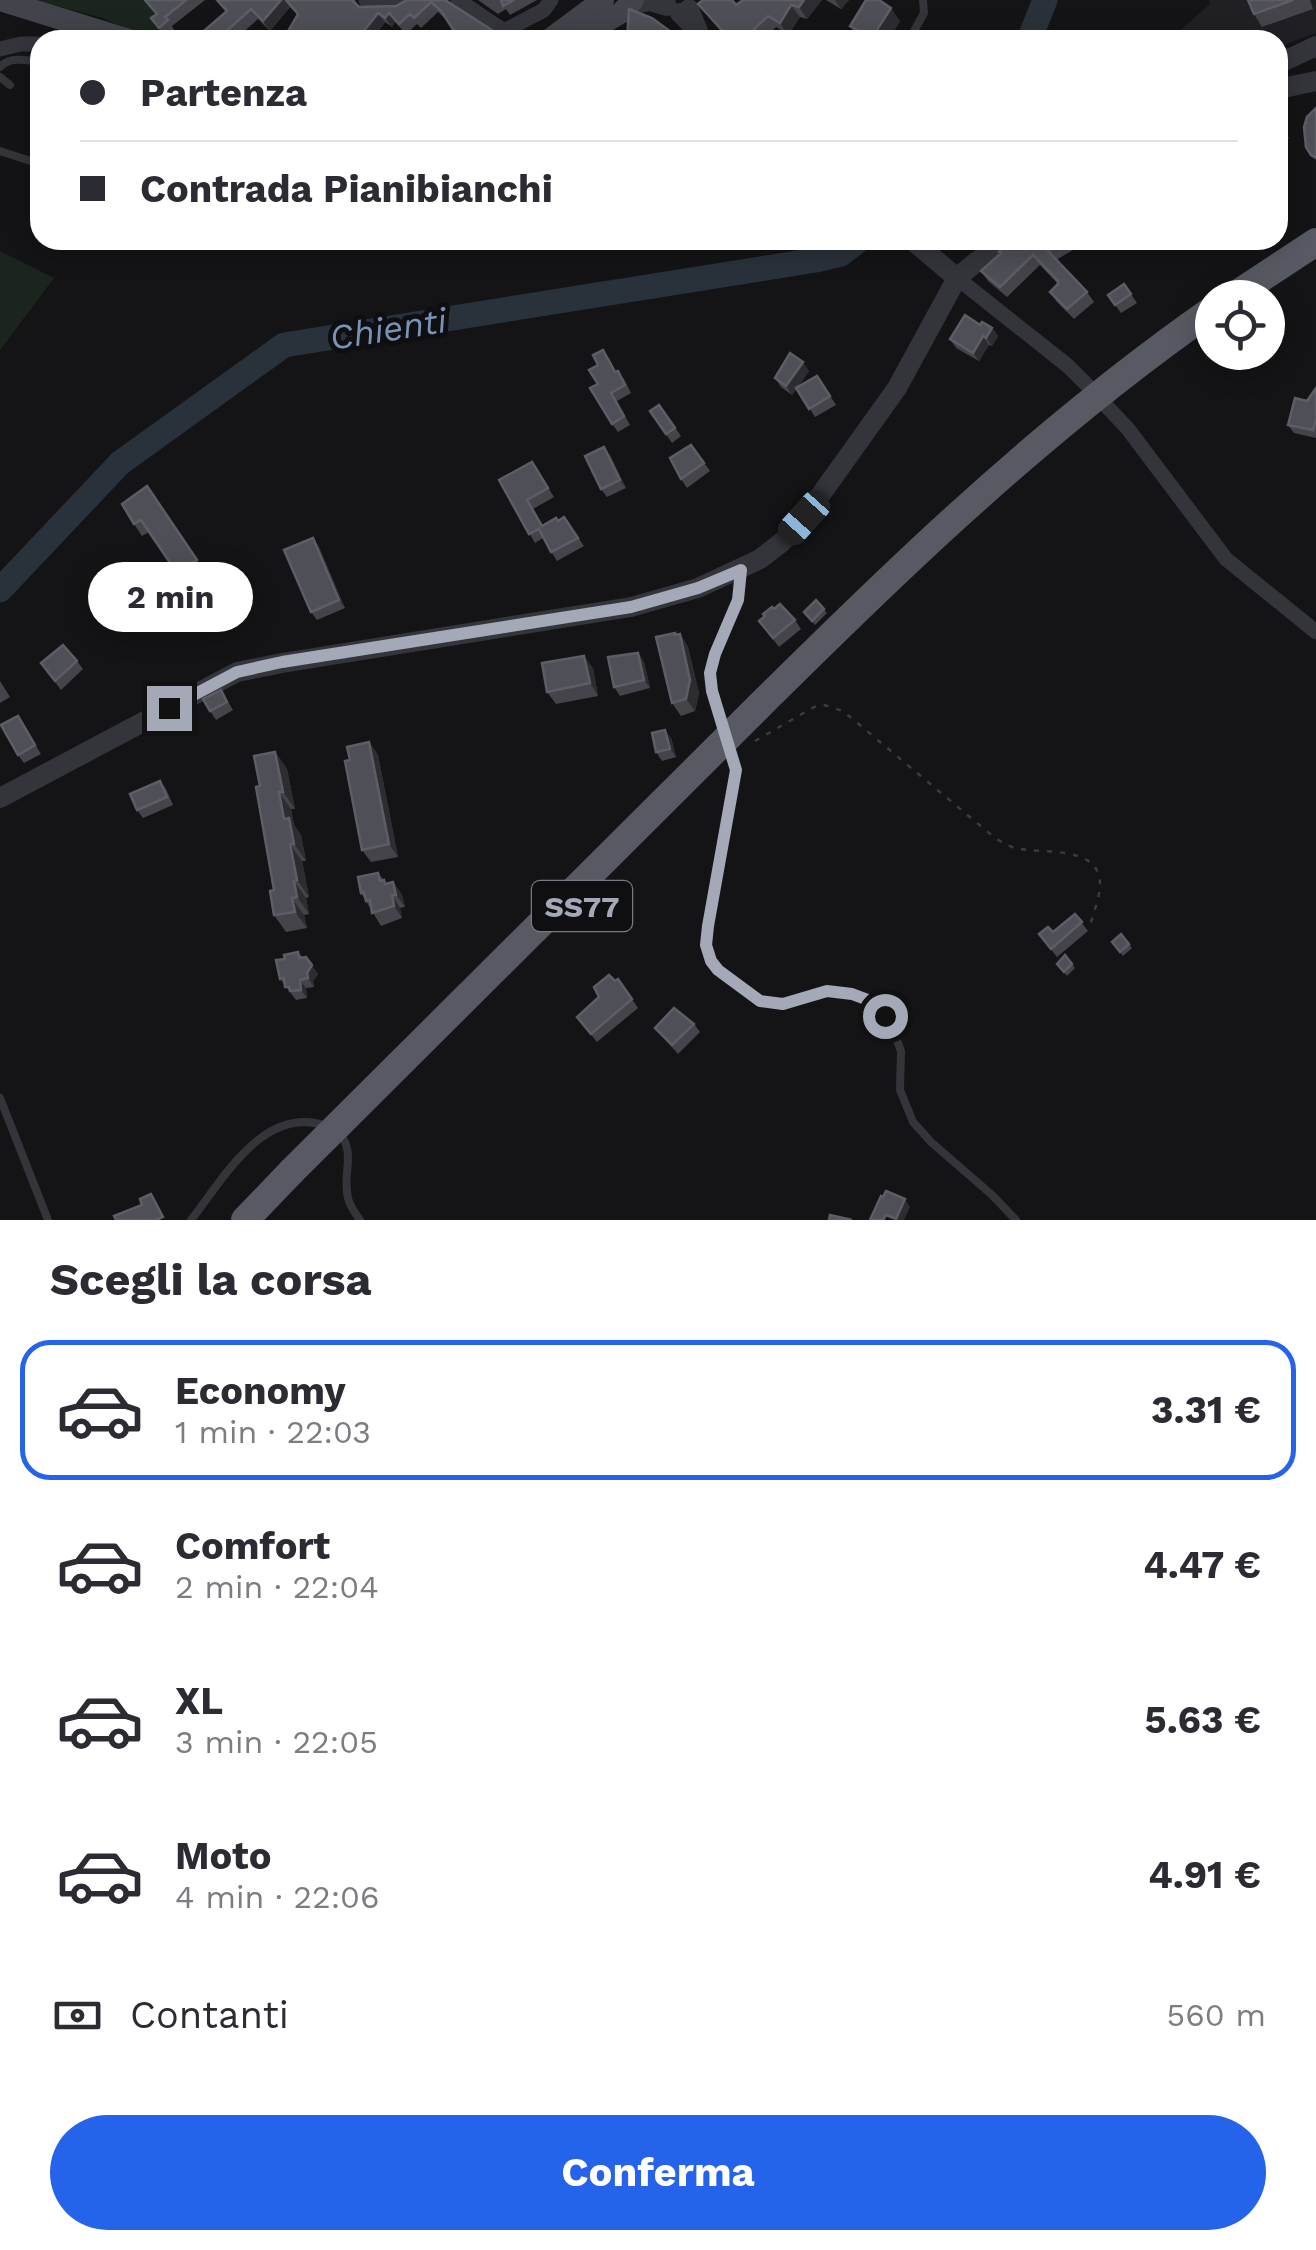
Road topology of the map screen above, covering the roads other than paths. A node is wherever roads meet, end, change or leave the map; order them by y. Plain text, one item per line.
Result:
1 (0, 0) edge
2 (366, 0) edge
3 (411, 0) edge
4 (458, 0) edge
5 (551, 0) edge
6 (923, 0) edge
7 (685, 5) edge
8 (617, 11) edge
9 (98, 30) edge
10 (503, 30) edge
11 (506, 30) edge
12 (573, 30) edge
13 (589, 30) edge
14 (699, 30) edge
15 (914, 30) edge
16 (30, 44) edge
17 (1316, 46) edge
18 (0, 49) edge
19 (1288, 59) edge
20 (30, 60) edge
21 (0, 67) edge
22 (0, 78) edge
23 (1316, 81) edge
24 (10, 85) dead end
25 (1288, 87) edge
26 (0, 151) edge
27 (30, 161) edge
28 (1316, 242) edge
29 (923, 250) edge
30 (993, 250) edge
31 (1316, 262) edge
32 (957, 278) junction
33 (1258, 280) edge
34 (1285, 282) edge
35 (1195, 322) edge
36 (1195, 342) edge
37 (741, 570) junction
38 (1316, 632) edge
39 (0, 798) edge
40 (0, 1098) edge
41 (298, 1177) junction
42 (48, 1220) edge
43 (191, 1220) edge
44 (245, 1220) edge
45 (268, 1220) edge
46 (360, 1220) edge
47 (1016, 1220) edge

1 - 9 main road
2 - 3 street
4 - 10 street
5 - 11 street
6 - 15 lane
7 - 8 street
7 - 14 street
8 - 12 main road
8 - 13 main road
16 - 18 street
17 - 19 street
20 - 21 lane
22 - 24 lane
23 - 25 street
26 - 27 lane
28 - 33 highway
29 - 32 street
30 - 32 street
31 - 34 highway
32 - 37 street
32 - 38 street
35 - 41 highway, SS77, bridge
36 - 41 highway, SS77
37 - 39 street
37 - 47 lane
40 - 42 lane
41 - 44 highway, SS77
41 - 45 highway, SS77
43 - 46 lane

